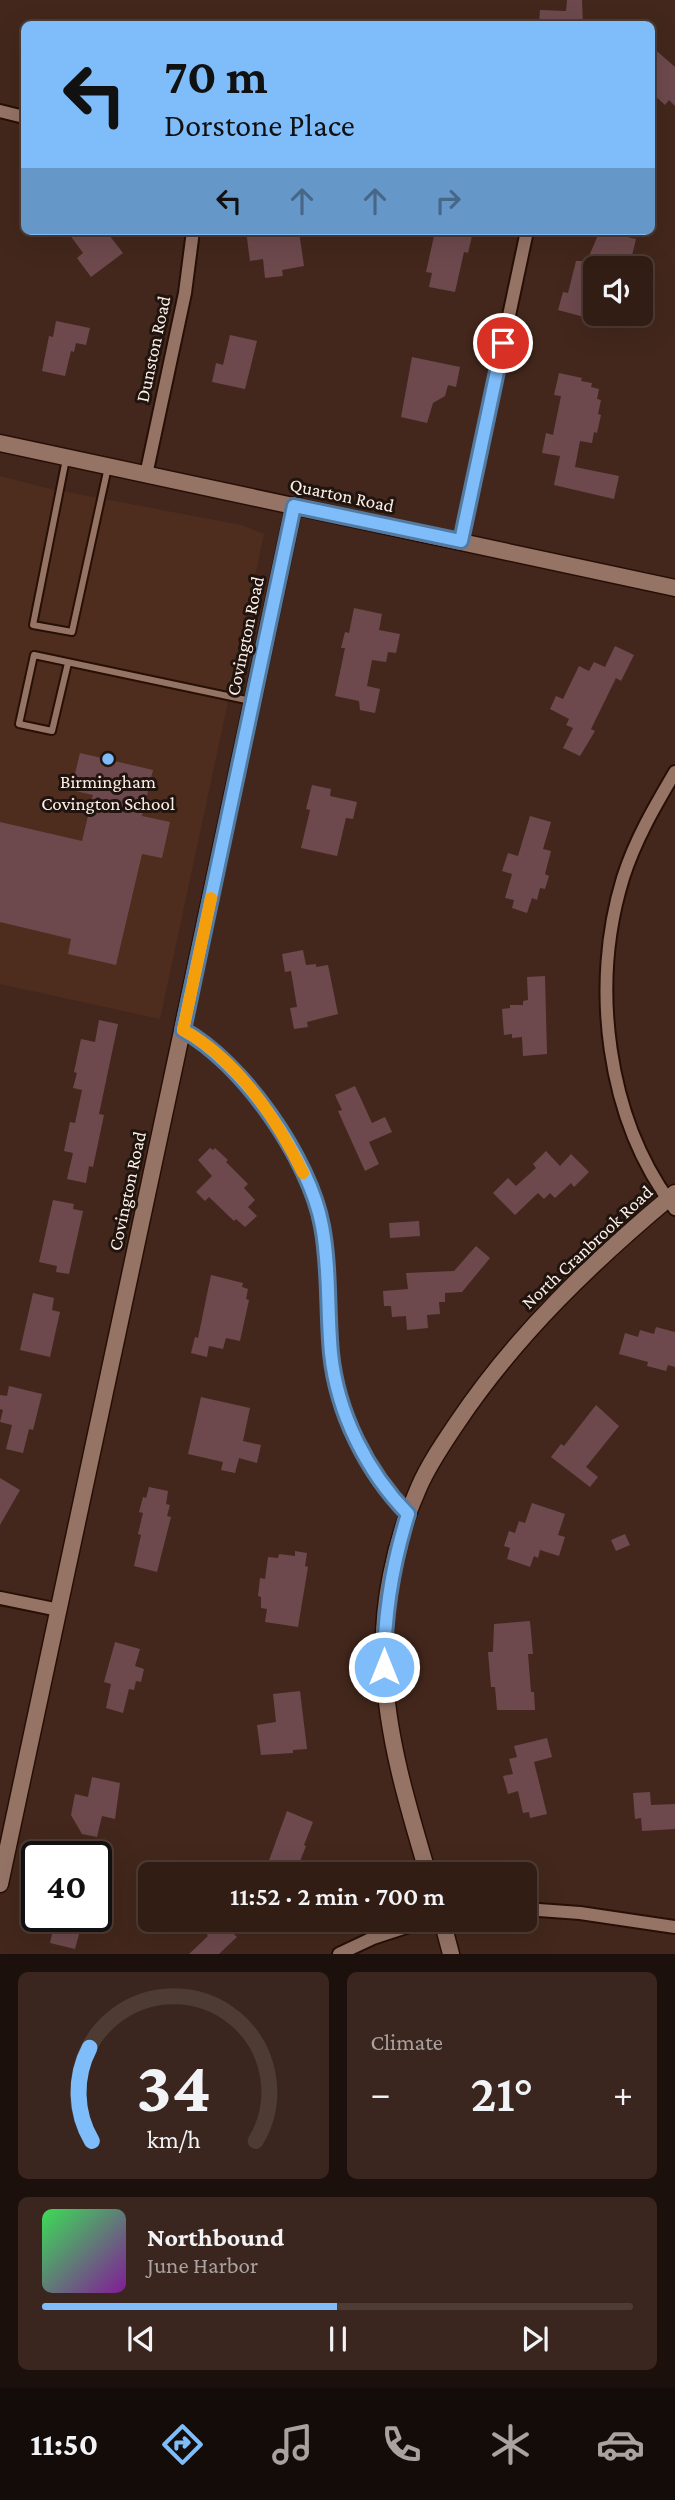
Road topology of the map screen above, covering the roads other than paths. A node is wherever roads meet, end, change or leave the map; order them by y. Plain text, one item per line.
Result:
1 (0, 111) edge
2 (21, 116) edge
3 (192, 235) edge
4 (526, 235) edge
5 (0, 443) edge
6 (67, 457) junction
7 (108, 466) junction
8 (146, 475) junction
9 (294, 506) junction
10 (461, 541) junction
11 (675, 588) edge
12 (68, 663) junction
13 (253, 701) junction
14 (675, 772) edge
15 (183, 1030) junction
16 (673, 1201) edge
17 (408, 1514) junction
18 (0, 1598) edge
19 (59, 1610) junction
20 (425, 1862) edge
21 (0, 1884) edge
22 (537, 1910) edge
23 (675, 1927) edge
24 (391, 1932) edge
25 (445, 1932) edge
26 (339, 1954) edge
27 (451, 1954) edge

1 - 2 street
3 - 8 street, Dunston Road
4 - 10 street
5 - 6 street, Quarton Road
6 - 7 street, Quarton Road
6 - 7 lane
7 - 8 street, Quarton Road
8 - 9 street, Quarton Road
9 - 10 street, Quarton Road
9 - 13 street, Covington Road
10 - 11 street, Quarton Road
12 - 12 lane
12 - 13 lane
13 - 15 street, Covington Road
14 - 16 street
15 - 17 street
15 - 19 street, Covington Road
16 - 17 street, North Cranbrook Road
17 - 20 street, North Cranbrook Road
18 - 19 street
19 - 21 street, Covington Road
22 - 23 street
24 - 26 street
25 - 27 street

